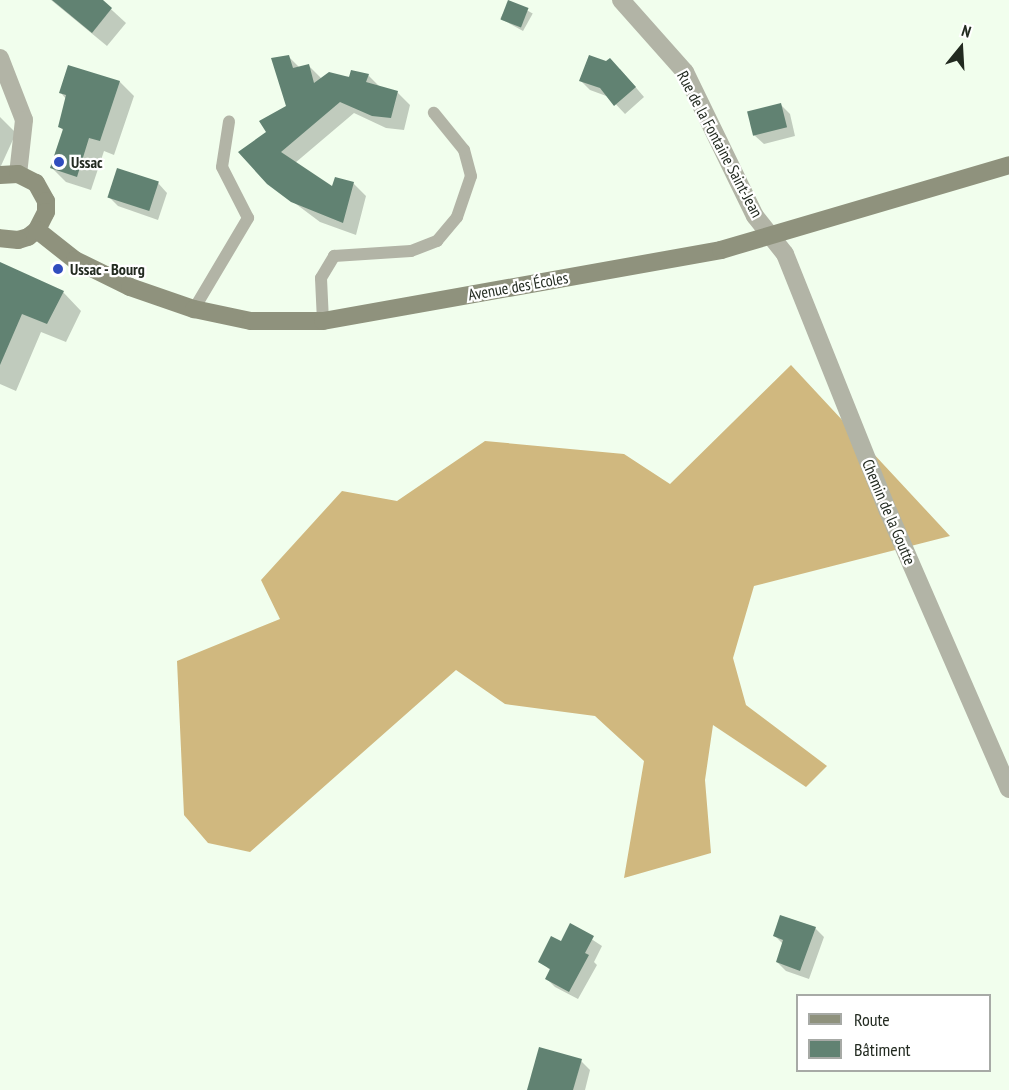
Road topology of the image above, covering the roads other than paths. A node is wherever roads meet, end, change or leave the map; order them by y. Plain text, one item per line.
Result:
1 (621, 0) edge
2 (0, 58) edge
3 (434, 113) dead end
4 (230, 122) dead end
5 (1009, 165) edge
6 (9, 174) edge
7 (37, 230) junction
8 (771, 234) junction
9 (0, 238) edge
10 (194, 309) junction
11 (323, 321) junction
12 (1009, 789) edge

1 - 8 street, Rue de la Fontaine Saint-Jean
2 - 6 street
3 - 11 lane
4 - 10 lane
5 - 8 street, Avenue des Écoles
6 - 7 street
7 - 9 street
7 - 10 street, Avenue des Écoles
8 - 11 street, Avenue des Écoles
8 - 12 street, Chemin de la Goutte
10 - 11 street, Avenue des Écoles

